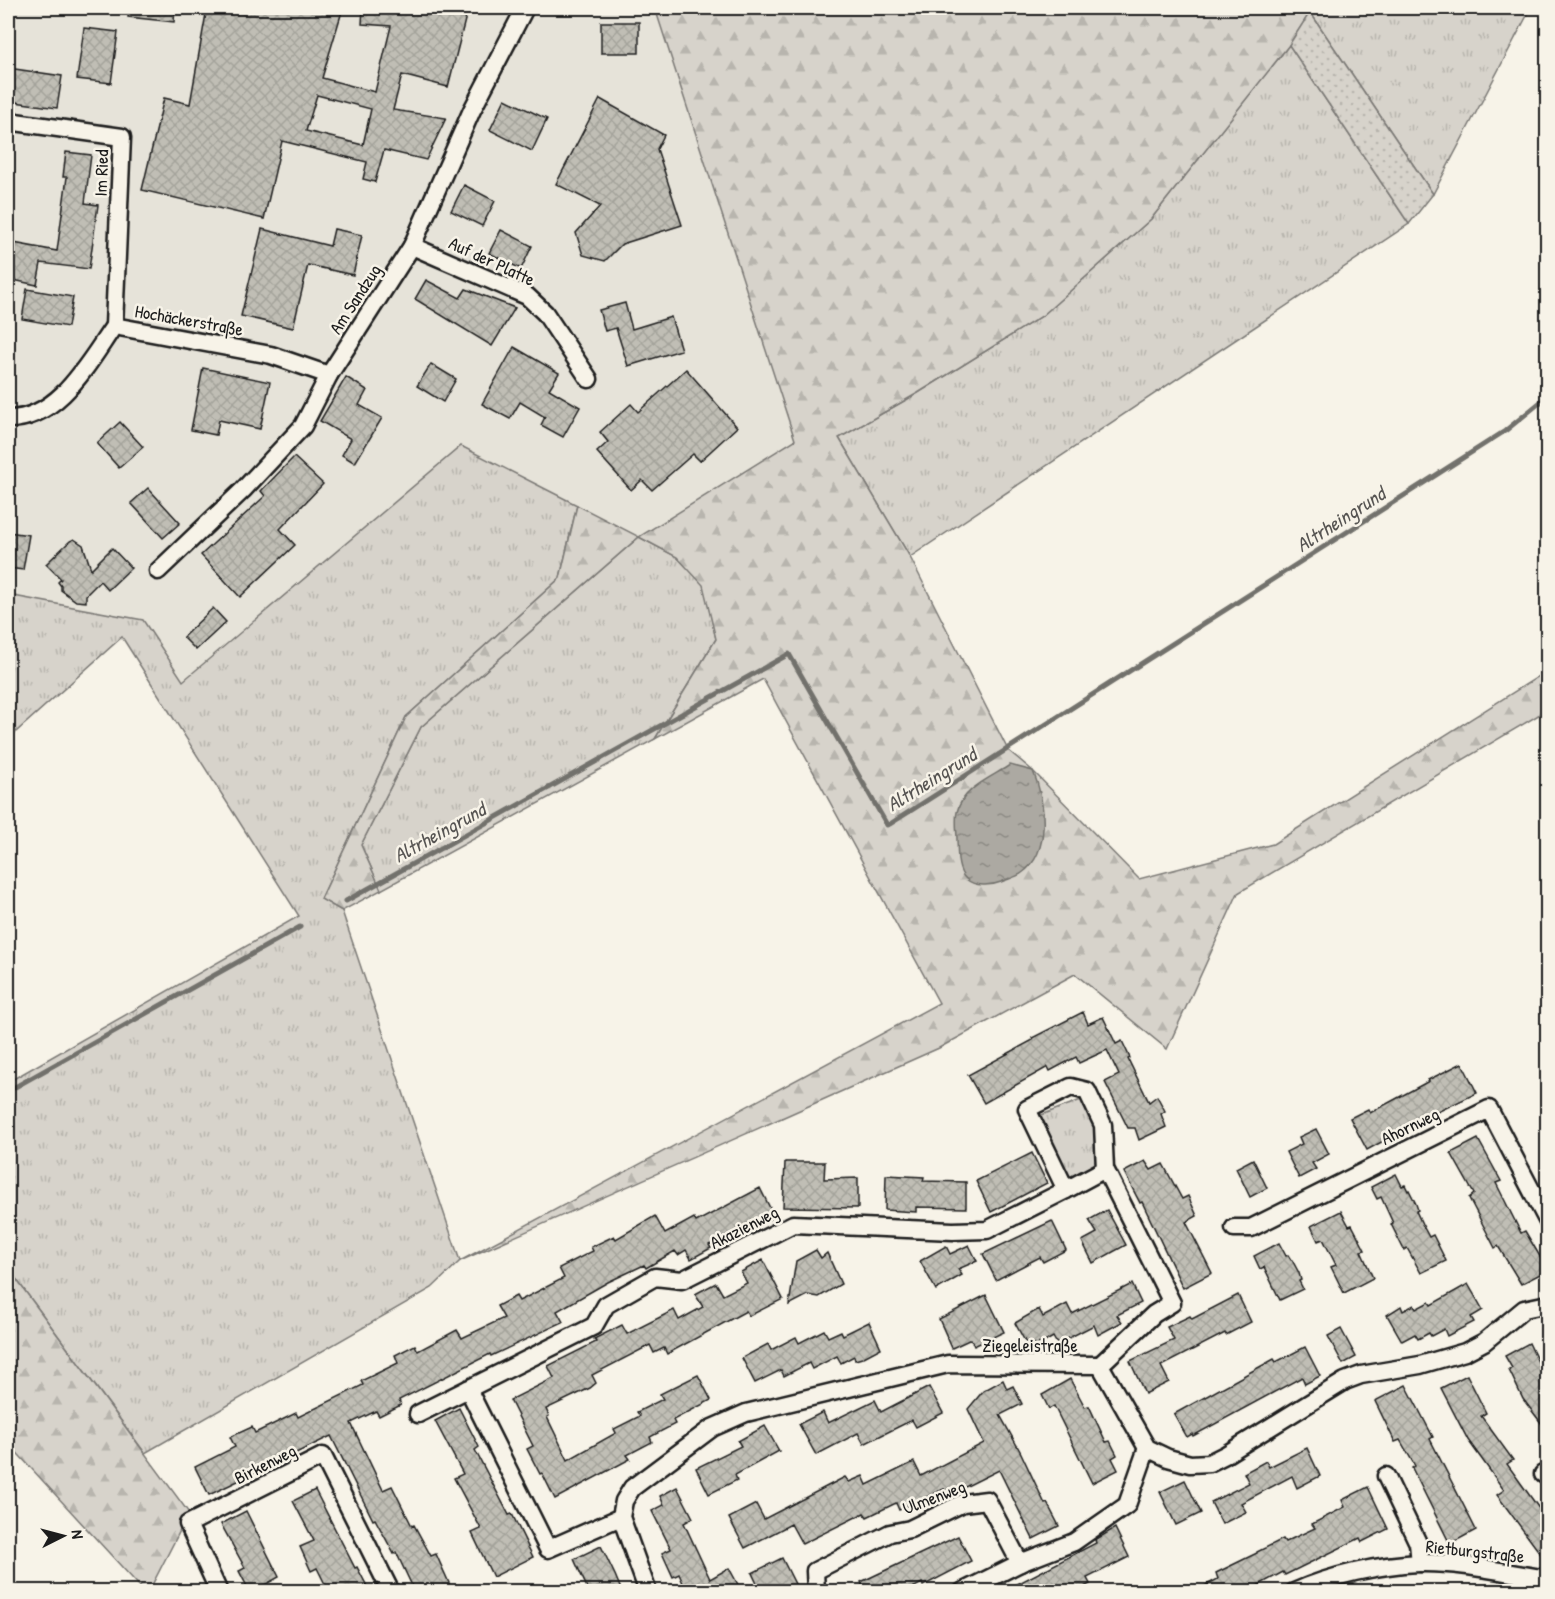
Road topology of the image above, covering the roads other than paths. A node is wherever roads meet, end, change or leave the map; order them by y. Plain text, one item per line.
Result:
1 (525, 8) edge
2 (8, 122) edge
3 (412, 246) junction
4 (114, 326) junction
5 (329, 375) junction
6 (589, 379) dead end
7 (8, 419) edge
8 (158, 571) dead end
9 (1105, 1169) junction
10 (1066, 1190) junction
11 (1548, 1222) edge
12 (1234, 1228) dead end
13 (1548, 1304) edge
14 (1100, 1365) junction
15 (468, 1389) junction
16 (418, 1414) dead end
17 (1147, 1448) junction
18 (1386, 1476) dead end
19 (621, 1517) junction
20 (1020, 1563) junction
21 (1420, 1563) junction
22 (1539, 1583) edge
23 (219, 1592) edge
24 (391, 1592) edge
25 (648, 1592) edge
26 (816, 1592) edge
27 (962, 1592) edge
28 (1294, 1592) edge

1 - 3 street, Am Sandzug
2 - 4 street, Im Ried
3 - 5 street, Am Sandzug
3 - 6 street, Auf der Platte
4 - 5 street, Hochäckerstraße
4 - 7 street, Hochäckerstraße
5 - 8 street, Am Sandzug
9 - 10 street, Akazienweg
9 - 10 street
9 - 14 street
10 - 15 street, Akazienweg
11 - 12 street, Ahornweg
13 - 17 street
14 - 17 street, Ziegeleistraße
14 - 19 street, Ziegeleistraße
15 - 16 street, Akazienweg
15 - 19 street
17 - 20 street
18 - 21 street
19 - 25 street
20 - 26 street, Ulmenweg
20 - 27 street
21 - 22 street, Rietburgstraße
21 - 28 street, Rietburgstraße
23 - 24 street, Birkenweg

